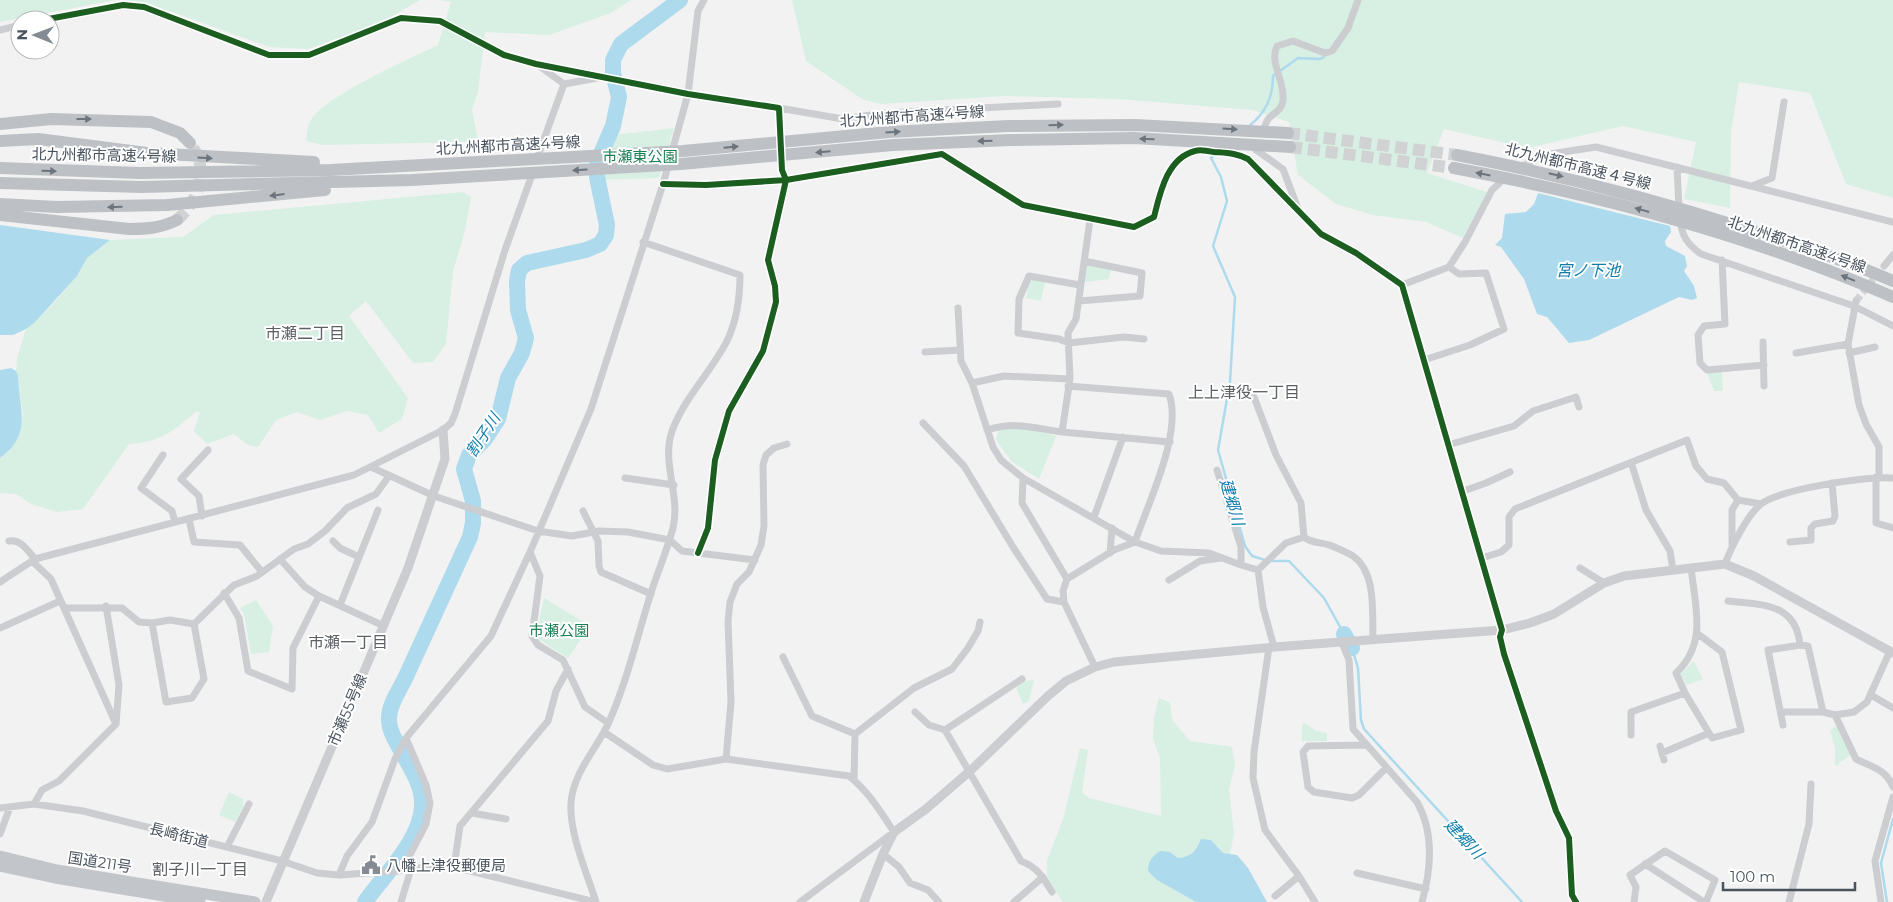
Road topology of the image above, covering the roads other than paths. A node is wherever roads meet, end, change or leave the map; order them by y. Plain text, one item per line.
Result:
1 (704, 0) edge
2 (1358, 0) edge
3 (60, 17) edge
4 (536, 64) junction
5 (604, 77) junction
6 (564, 84) junction
7 (688, 94) junction
8 (1784, 102) dead end
9 (1058, 104) dead end
10 (779, 108) junction
11 (0, 124) edge
12 (780, 125) tunnel mouth
13 (1288, 133) tunnel mouth
14 (0, 141) edge
15 (190, 143) tunnel mouth
16 (1290, 147) tunnel mouth
17 (1258, 148) junction
18 (1457, 155) tunnel mouth
19 (1248, 159) junction
20 (446, 162) junction
21 (1677, 167) junction
22 (0, 168) edge
23 (1454, 168) tunnel mouth
24 (782, 170) tunnel mouth
25 (412, 180) junction
26 (786, 180) junction
27 (0, 183) edge
28 (663, 184) junction
29 (1752, 186) junction
30 (0, 204) edge
31 (1298, 209) junction
32 (1692, 211) joint
33 (0, 215) edge
34 (177, 220) tunnel mouth
35 (1090, 220) junction
36 (1893, 222) edge
37 (1688, 224) joint
38 (643, 242) junction
39 (1893, 256) edge
40 (1722, 260) junction
41 (1084, 261) junction
42 (1449, 266) junction
43 (1884, 266) tunnel mouth
44 (1893, 282) edge
45 (1080, 285) junction
46 (1402, 285) junction
47 (1893, 297) edge
48 (1079, 301) junction
49 (1855, 304) junction
50 (958, 308) dead end
51 (1893, 326) edge
52 (1144, 339) dead end
53 (1762, 342) dead end
54 (1069, 343) junction
55 (1848, 344) junction
56 (1875, 347) dead end
57 (960, 350) junction
58 (925, 352) dead end
59 (1796, 353) dead end
60 (1849, 353) junction
61 (1424, 360) junction
62 (1764, 365) junction
63 (972, 383) junction
64 (1069, 383) junction
65 (1764, 386) dead end
66 (1254, 397) dead end
67 (1579, 407) dead end
68 (923, 422) dead end
69 (443, 430) junction
70 (987, 430) junction
71 (1062, 432) junction
72 (1123, 437) junction
73 (1170, 442) junction
74 (787, 444) dead end
75 (1448, 445) junction
76 (208, 450) dead end
77 (163, 454) dead end
78 (1631, 462) junction
79 (371, 467) junction
80 (1217, 470) dead end
81 (1510, 472) dead end
82 (389, 476) junction
83 (1877, 477) junction
84 (625, 478) dead end
85 (1023, 478) junction
86 (1893, 478) edge
87 (1832, 483) junction
88 (674, 485) junction
89 (1461, 492) junction
90 (434, 496) junction
91 (1738, 500) junction
92 (1761, 504) junction
93 (378, 510) dead end
94 (583, 511) dead end
95 (202, 516) junction
96 (1094, 518) junction
97 (189, 519) junction
98 (175, 522) junction
99 (1112, 528) junction
100 (1893, 528) edge
101 (538, 531) junction
102 (594, 532) junction
103 (1304, 536) junction
104 (333, 540) dead end
105 (670, 540) junction
106 (8, 541) dead end
107 (1135, 542) junction
108 (1790, 542) dead end
109 (1732, 544) junction
110 (530, 552) junction
111 (1110, 552) junction
112 (698, 553) junction
113 (359, 556) junction
114 (1222, 558) junction
115 (1482, 558) junction
116 (280, 559) junction
117 (34, 560) junction
118 (755, 560) junction
119 (1726, 564) junction
120 (1241, 565) junction
121 (1691, 567) junction
122 (1580, 568) dead end
123 (1259, 569) junction
124 (1673, 570) junction
125 (262, 572) junction
126 (1067, 579) junction
127 (1168, 580) dead end
128 (0, 582) edge
129 (1604, 583) junction
130 (224, 593) junction
131 (651, 594) junction
132 (319, 596) junction
133 (60, 601) junction
134 (1728, 601) dead end
135 (1064, 602) junction
136 (340, 605) junction
137 (106, 606) junction
138 (64, 608) junction
139 (980, 622) dead end
140 (152, 624) junction
141 (194, 624) junction
142 (384, 626) junction
143 (0, 628) edge
144 (1502, 630) junction
145 (1698, 634) junction
146 (1373, 639) junction
147 (1347, 642) junction
148 (1800, 645) junction
149 (1271, 647) junction
150 (1892, 652) edge
151 (783, 657) dead end
152 (1095, 667) junction
153 (568, 669) junction
154 (1022, 679) dead end
155 (1685, 693) junction
156 (1871, 695) junction
157 (1893, 708) edge
158 (915, 712) dead end
159 (1781, 712) junction
160 (1823, 712) junction
161 (1835, 715) junction
162 (608, 723) junction
163 (116, 724) junction
164 (1783, 724) dead end
165 (945, 730) junction
166 (604, 732) junction
167 (1709, 733) junction
168 (854, 734) junction
169 (1631, 735) dead end
170 (404, 741) junction
171 (1366, 745) junction
172 (1662, 753) dead end
173 (726, 759) junction
174 (1386, 768) junction
175 (970, 771) junction
176 (854, 780) junction
177 (1812, 784) dead end
178 (1893, 787) edge
179 (1893, 797) edge
180 (34, 804) junction
181 (249, 804) dead end
182 (10, 807) junction
183 (0, 808) edge
184 (472, 813) junction
185 (506, 819) dead end
186 (894, 832) junction
187 (0, 834) edge
188 (227, 847) junction
189 (882, 854) junction
190 (0, 856) edge
191 (282, 861) junction
192 (1644, 864) junction
193 (0, 866) edge
194 (454, 867) junction
195 (411, 869) junction
196 (1356, 873) dead end
197 (338, 875) junction
198 (1299, 876) junction
199 (1043, 877) junction
200 (1426, 889) junction
201 (1052, 892) dead end
202 (170, 896) edge
203 (1275, 896) dead end
204 (200, 902) edge
205 (254, 902) edge
206 (266, 902) edge
207 (401, 902) edge
208 (596, 902) edge
209 (800, 902) edge
210 (864, 902) edge
211 (939, 902) edge
212 (1014, 902) edge
213 (1314, 902) edge
214 (1422, 902) edge
215 (1576, 902) edge
216 (1634, 902) edge
217 (1705, 902) edge
218 (1789, 902) edge
219 (1881, 902) edge

1 - 7 street
2 - 17 street
3 - 4 street
4 - 5 street
4 - 6 street
5 - 6 street
5 - 7 street
6 - 69 street
7 - 10 street
7 - 28 street
8 - 29 street
9 - 10 street
10 - 12 street
11 -> 15 highway
20 -> 13 highway, 北九州都市高速4号線
14 -> 20 highway
16 - 17 highway
17 - 19 street
17 -> 25 highway, 北九州都市高速4号線
17 - 31 street
18 -> 32 highway, 北九州都市高速４号線
19 - 31 street
19 - 35 street
22 -> 20 highway, 北九州都市高速4号線
21 - 29 street
21 - 40 street
21 - 42 street
37 -> 23 highway, 北九州都市高速４号線
24 - 26 street
25 - 27 highway, 北九州都市高速4号線
25 -> 30 highway
26 - 28 street
26 - 35 street
26 - 112 street
28 - 38 street
29 - 36 street
31 - 46 street
32 - 44 highway, 北九州都市高速4号線
33 - 34 highway
35 - 41 street
47 -> 37 highway, 北九州都市高速4号線
38 - 88 street
38 - 101 street
39 - 43 street
40 - 49 street
40 - 62 street
41 - 45 street
41 - 48 street
42 - 46 street
42 - 61 street
45 - 48 street
45 - 54 street
46 - 61 street
48 - 54 street
49 - 51 street
49 - 55 street
50 - 57 street
52 - 54 street
53 - 62 street
54 - 64 street
55 - 59 street
55 - 60 street
56 - 60 street
57 - 58 street
57 - 63 street
60 - 83 street
61 - 75 street
62 - 65 street
63 - 64 street
63 - 70 street
64 - 71 street
64 - 73 street
66 - 103 street
67 - 75 street
68 - 135 street
69 - 79 street
69 - 90 street, 市瀬55号線
70 - 71 street
70 - 85 street
71 - 72 street
72 - 73 street
72 - 96 street
73 - 107 street
74 - 118 street
75 - 89 street
76 - 95 street
77 - 98 street
78 - 91 street
78 - 115 street
78 - 124 street
79 - 82 street
79 - 95 street
80 - 120 street
81 - 89 street
82 - 90 street
82 - 116 street
83 - 86 street
83 - 87 street
83 - 100 street
84 - 88 street
85 - 96 street
85 - 126 street
87 - 92 street
87 - 108 street
88 - 105 street
89 - 115 street
90 - 101 street
90 - 142 street, 市瀬55号線
91 - 92 street
91 - 109 street
92 - 109 street
93 - 113 street
94 - 102 street
95 - 97 street
96 - 99 street
97 - 98 street
97 - 125 street
98 - 117 street
99 - 107 street
99 - 111 street
101 - 102 street
101 - 110 street
102 - 105 street
102 - 131 street
103 - 123 street
103 - 146 street
104 - 113 street
105 - 112 street
105 - 131 street
106 - 117 street
107 - 111 street
107 - 114 street
109 - 119 street
110 - 153 street
110 - 170 street
111 - 126 street
112 - 118 street
113 - 136 street
114 - 120 street
114 - 127 street
115 - 144 street
116 - 125 street
116 - 132 street
117 - 128 street
117 - 133 street
118 - 173 street
119 - 121 street
119 - 150 street
120 - 123 street
121 - 124 street
121 - 145 street
122 - 129 street
123 - 149 street
124 - 129 street
125 - 130 street
126 - 135 street
129 - 144 street
130 - 132 street
130 - 141 street
131 - 162 street
132 - 136 street
133 - 138 street
133 - 143 street
134 - 148 street
135 - 152 street
136 - 142 street
137 - 138 street
137 - 140 street
137 - 163 street
138 - 163 street
139 - 168 street
140 - 141 street
140 - 141 street
142 - 191 street, 市瀬55号線
144 - 146 street
144 - 215 street
145 - 155 street
145 - 167 street
146 - 147 street
147 - 149 street
147 - 171 street
148 - 159 street
148 - 160 street
149 - 152 street
149 - 198 street
150 - 156 street
151 - 168 street
152 - 175 street
153 - 162 street
153 - 184 street
154 - 165 street
155 - 167 street
155 - 169 street
156 - 157 street
156 - 161 street
158 - 165 street
159 - 160 street
159 - 164 street
160 - 161 street
161 - 178 street
162 - 166 street
163 - 180 street
165 - 175 street
166 - 173 street
166 - 208 street
167 - 172 street
168 - 176 street
170 - 195 street
170 - 197 street
171 - 174 street
171 - 174 street
173 - 176 street
174 - 200 street
175 - 186 street
175 - 199 street
176 - 186 street
177 - 218 street
179 - 219 street
180 - 182 street, 長崎街道
180 - 188 street, 長崎街道
181 - 188 street
182 - 183 street, 長崎街道
182 - 187 street
184 - 185 street
184 - 194 street
186 - 189 street
186 - 209 street
188 - 191 street, 長崎街道
189 - 210 street
189 - 211 street
190 - 202 highway, 国道211号
191 - 197 street, 長崎街道
191 - 206 street, 市瀬55号線
192 - 216 street
192 - 217 street
192 - 217 street
193 - 202 highway, 国道211号
194 - 195 street, 長崎街道
194 - 208 street, 長崎街道
195 - 197 street, 長崎街道
195 - 207 street
196 - 200 street
198 - 203 street
198 - 213 street
199 - 201 street
199 - 212 street
200 - 214 street
202 - 204 highway, 国道211号
202 - 205 highway, 国道211号

